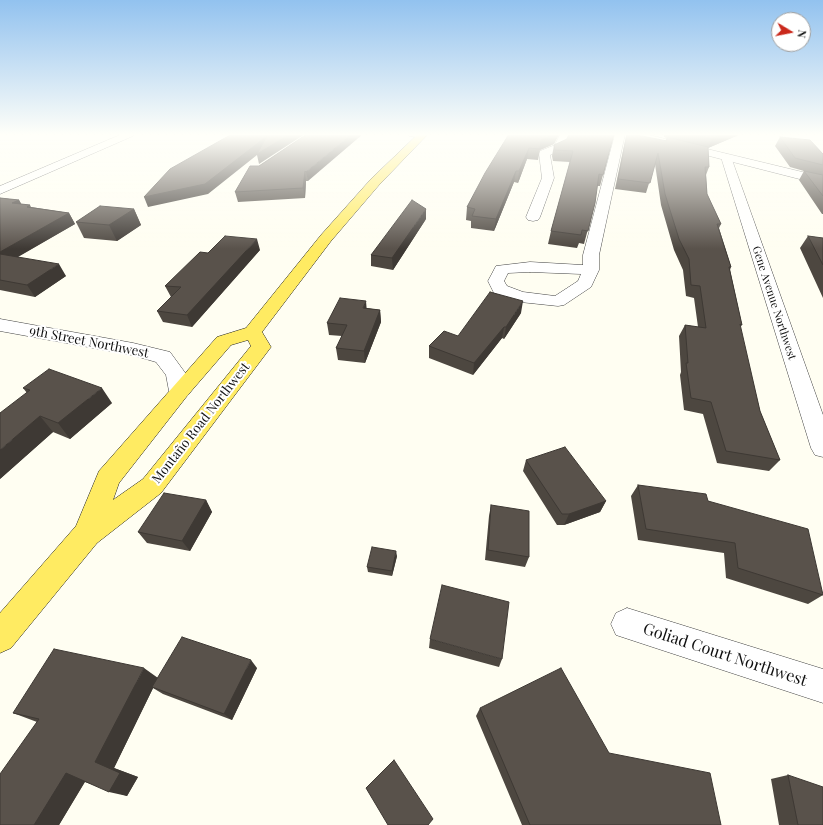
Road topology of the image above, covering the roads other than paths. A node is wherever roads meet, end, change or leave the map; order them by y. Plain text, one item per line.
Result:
1 (41, 172) edge
2 (384, 172) edge
3 (547, 172) edge
4 (611, 172) edge
5 (731, 172) edge
6 (789, 172) edge
7 (823, 181) edge
8 (0, 190) edge
9 (533, 217) dead end
10 (591, 270) junction
11 (0, 325) edge
12 (253, 332) junction
13 (180, 391) junction
14 (823, 448) edge
15 (87, 534) junction
16 (627, 624) dead end
17 (0, 637) edge
18 (823, 686) edge

1 - 8 street
2 - 12 main road
3 - 9 street
4 - 10 street
5 - 14 street, Gene Avenue Northwest
6 - 7 street
10 - 10 street
11 - 13 street, 9th Street Northwest
12 - 13 main road, Montaño Road Northwest
12 - 15 main road, Montaño Road Northwest
13 - 15 main road, Montaño Road Northwest
15 - 17 main road, Montaño Road Northwest
16 - 18 street, Goliad Court Northwest

